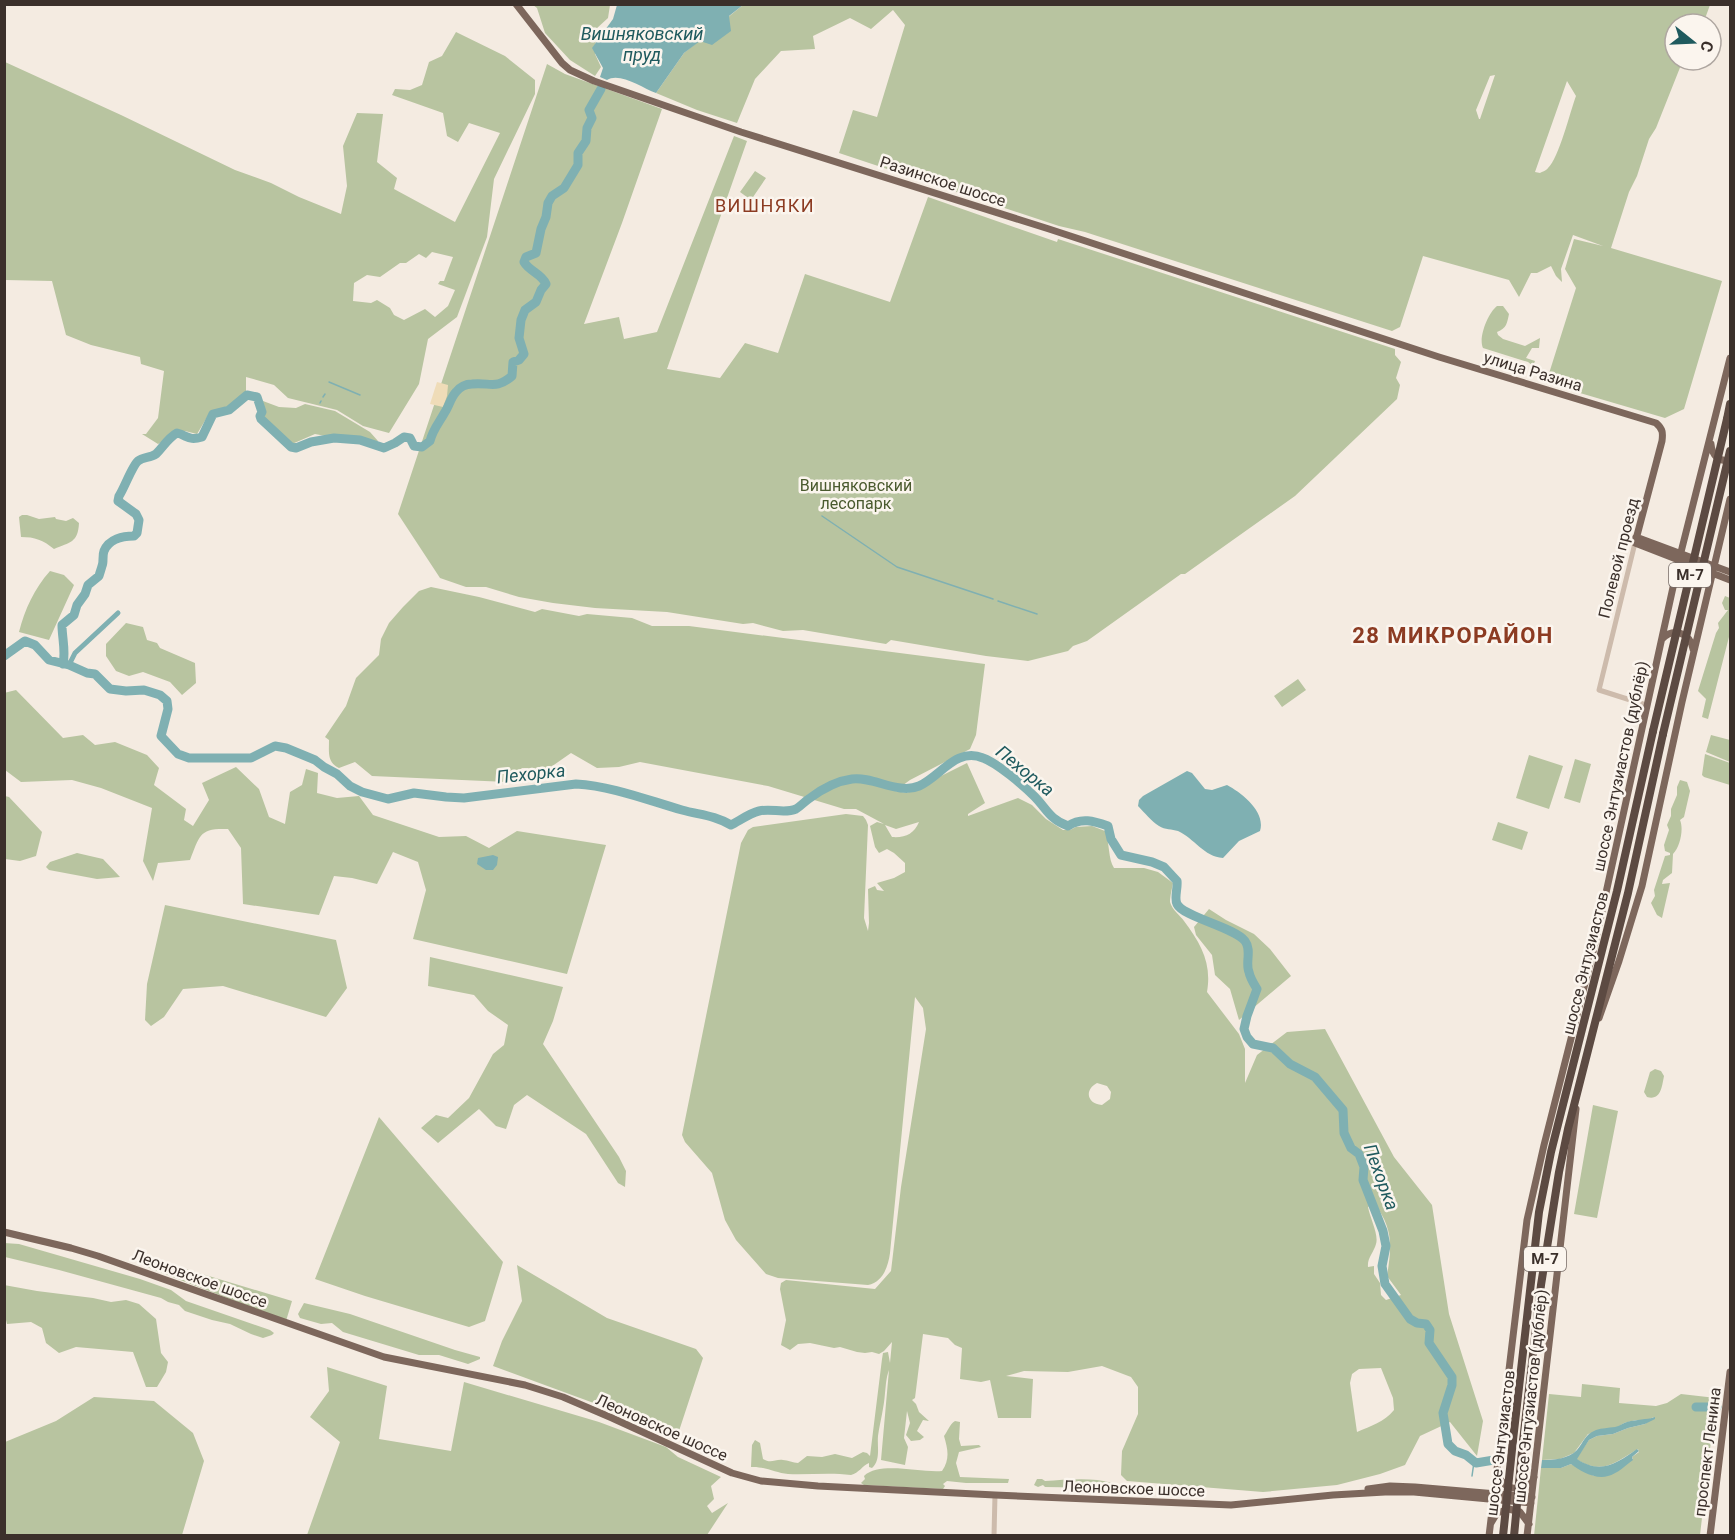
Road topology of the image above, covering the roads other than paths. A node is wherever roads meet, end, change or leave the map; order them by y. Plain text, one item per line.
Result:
1 (516, 4) edge
2 (1390, 341) joint
3 (1731, 358) edge
4 (1731, 404) edge
5 (1663, 433) joint
6 (1711, 439) junction
7 (1731, 451) edge
8 (1731, 460) edge
9 (1731, 499) edge
10 (1636, 540) junction
11 (1680, 557) junction
12 (1714, 565) junction
13 (1731, 572) edge
14 (1712, 573) junction
15 (1731, 580) edge
16 (1661, 642) junction
17 (1693, 655) junction
18 (1646, 705) junction
19 (1587, 1010) junction
20 (1589, 1045) junction
21 (1563, 1071) junction
22 (1580, 1080) junction
23 (4, 1233) edge
24 (1731, 1372) edge
25 (1497, 1470) junction
26 (1534, 1473) junction
27 (995, 1495) junction
28 (1494, 1497) junction
29 (1531, 1500) junction
30 (1529, 1524) junction
31 (1490, 1525) junction
32 (994, 1536) edge
33 (1489, 1536) edge
34 (1503, 1536) edge
35 (1514, 1536) edge
36 (1527, 1536) edge
37 (1710, 1536) edge

1 - 2 main road, Разинское шоссе
2 - 5 main road, улица Разина
3 - 6 main road, шоссе Энтузиастов (дублёр)
4 - 19 highway, шоссе Энтузиастов / М-7, bridge
5 - 10 main road, Полевой проезд
6 - 8 main road
6 - 11 main road, шоссе Энтузиастов (дублёр)
7 - 20 highway, шоссе Энтузиастов / М-7, bridge
9 - 12 main road
10 - 11 main road
10 - 18 street, Полевой проезд
11 - 12 main road
11 - 14 main road
11 - 16 main road, шоссе Энтузиастов (дублёр)
12 - 13 main road
12 - 14 main road
14 - 15 main road
14 - 17 main road
16 - 17 main road
16 - 18 main road, шоссе Энтузиастов (дублёр)
17 - 20 main road
18 - 21 main road, шоссе Энтузиастов (дублёр)
19 - 21 main road
19 - 34 highway, шоссе Энтузиастов / М-7, bridge
20 - 22 highway, шоссе Энтузиастов / М-7
21 - 25 main road, шоссе Энтузиастов (дублёр)
22 - 26 main road, шоссе Энтузиастов (дублёр)
22 - 35 highway, шоссе Энтузиастов / М-7, bridge
23 - 27 main road, Леоновское шоссе
24 - 37 main road, проспект Ленина
25 - 26 main road
25 - 28 main road, шоссе Энтузиастов (дублёр)
26 - 29 main road, шоссе Энтузиастов (дублёр)
27 - 28 main road, Леоновское шоссе
27 - 32 street
28 - 29 main road, Леоновское шоссе
28 - 31 main road, шоссе Энтузиастов (дублёр)
29 - 30 main road, шоссе Энтузиастов (дублёр)
30 - 31 main road
30 - 36 main road, шоссе Энтузиастов (дублёр)
31 - 33 main road, шоссе Энтузиастов (дублёр)

